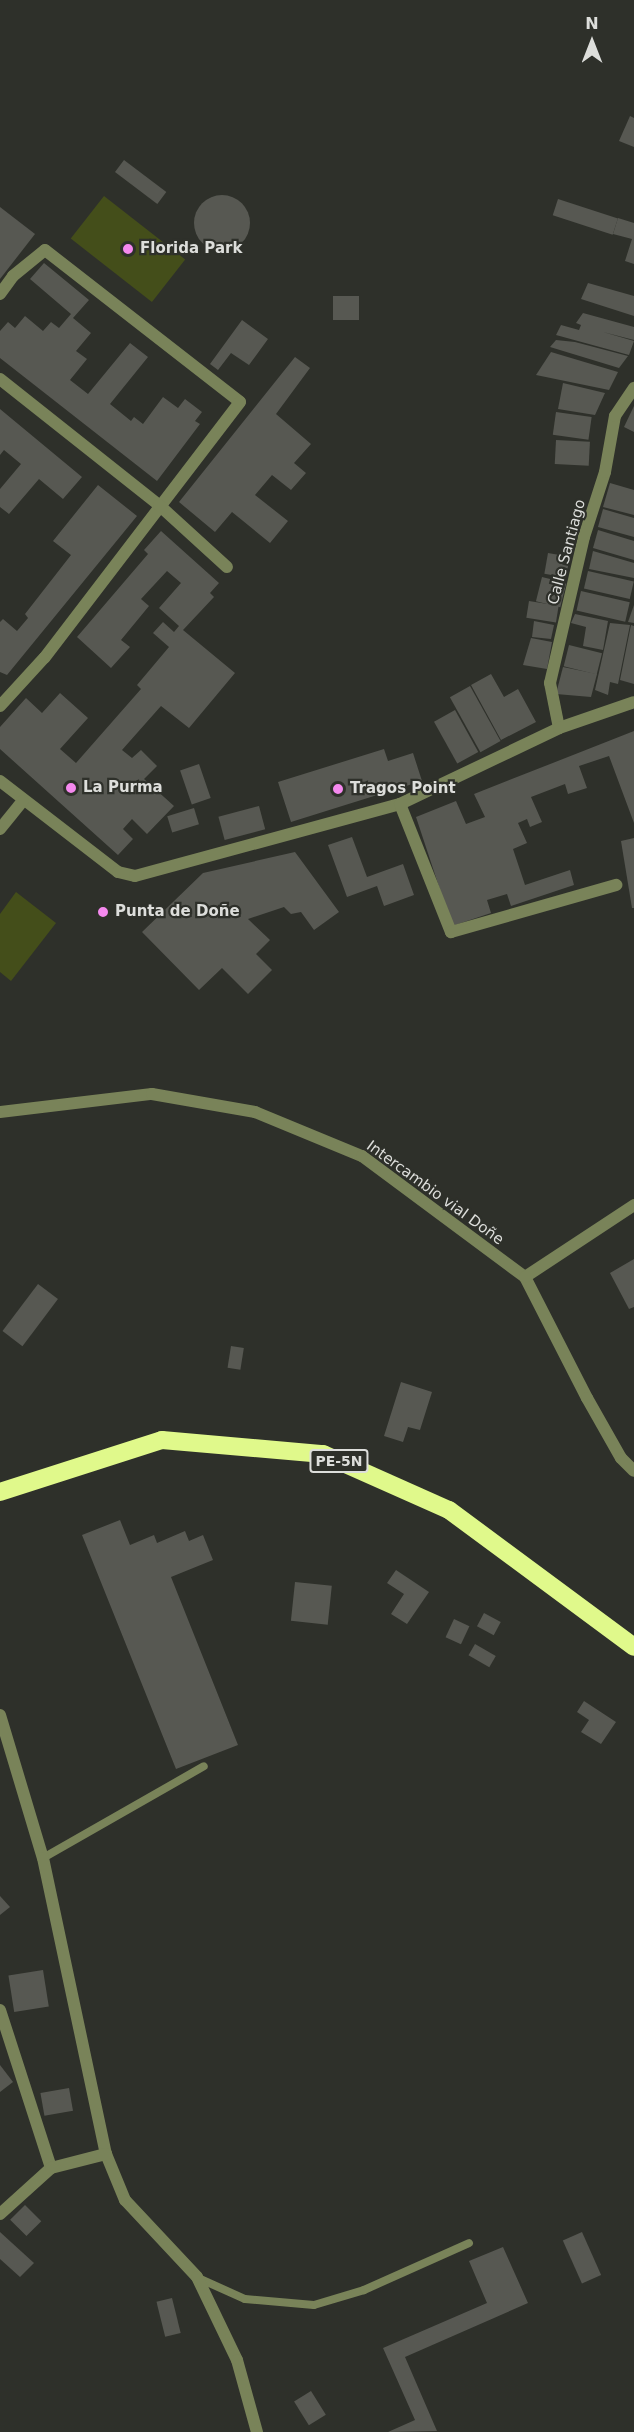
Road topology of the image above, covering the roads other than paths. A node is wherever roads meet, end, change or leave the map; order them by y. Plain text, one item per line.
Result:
1 (0, 294) edge
2 (0, 379) edge
3 (633, 392) edge
4 (159, 506) junction
5 (227, 567) dead end
6 (634, 702) edge
7 (0, 706) edge
8 (559, 728) junction
9 (0, 781) edge
10 (23, 801) junction
11 (400, 804) junction
12 (0, 829) edge
13 (616, 885) dead end
14 (0, 1112) edge
15 (634, 1205) edge
16 (525, 1277) junction
17 (634, 1471) edge
18 (0, 1492) edge
19 (634, 1647) edge
20 (0, 1715) edge
21 (204, 1767) dead end
22 (43, 1858) junction
23 (0, 2010) edge
24 (106, 2154) junction
25 (51, 2168) junction
26 (0, 2214) edge
27 (469, 2243) dead end
28 (197, 2277) junction
29 (257, 2432) edge

1 - 4 street
2 - 4 street
3 - 8 street, Calle Santiago
4 - 5 street
4 - 7 street
6 - 8 street
8 - 11 street
9 - 10 street
10 - 11 street
10 - 12 street
11 - 13 street
14 - 16 street, Intercambio vial Doñe
15 - 16 street
16 - 17 street, Intercambio vial Doñe
18 - 19 highway, PE-5N
20 - 22 street
21 - 22 lane
22 - 24 street
23 - 25 street
24 - 25 street
24 - 28 street
25 - 26 street
27 - 28 lane
28 - 29 street

